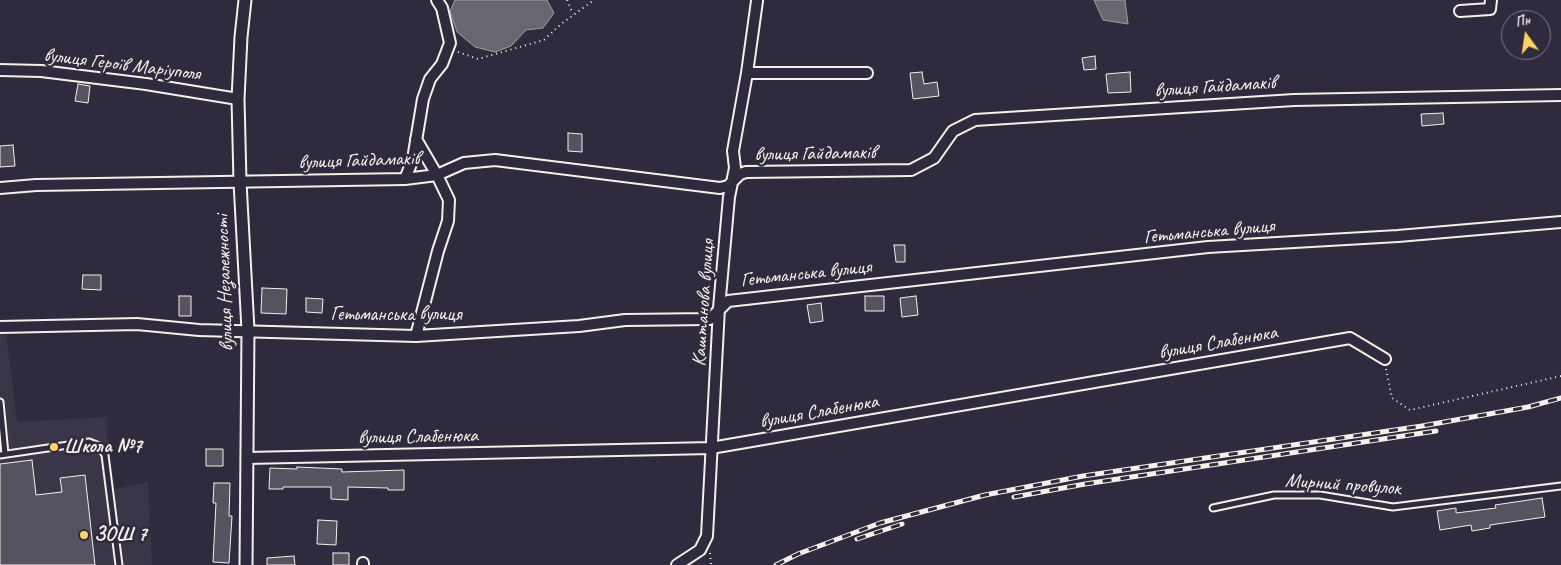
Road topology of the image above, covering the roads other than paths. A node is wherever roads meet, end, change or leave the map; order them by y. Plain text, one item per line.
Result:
1 (245, 0) edge
2 (437, 0) edge
3 (1491, 0) edge
4 (757, 1) edge
5 (1460, 12) dead end
6 (0, 70) edge
7 (867, 73) dead end
8 (747, 74) junction
9 (1561, 95) edge
10 (238, 98) junction
11 (416, 139) junction
12 (437, 175) junction
13 (405, 179) junction
14 (734, 179) junction
15 (240, 182) junction
16 (0, 188) edge
17 (1561, 222) edge
18 (719, 308) junction
19 (0, 327) edge
20 (248, 330) junction
21 (416, 336) junction
22 (1384, 359) road end
23 (0, 402) edge
24 (711, 448) junction
25 (2, 455) edge
26 (247, 458) junction
27 (1561, 486) edge
28 (1213, 508) dead end
29 (119, 565) edge
30 (246, 565) edge
31 (677, 565) edge

1 - 10 street, вулиця Незалежності
2 - 11 street
3 - 5 street
4 - 8 street, Каштанова вулиця
6 - 10 street, вулиця Героїв Маріуполя
7 - 8 street
8 - 14 street, Каштанова вулиця
9 - 14 street, вулиця Гайдамаків
10 - 15 street, вулиця Незалежності
11 - 12 street
11 - 13 street
12 - 13 street, вулиця Гайдамаків
12 - 14 street, вулиця Гайдамаків
12 - 21 street
13 - 15 street, вулиця Гайдамаків
14 - 18 street, Каштанова вулиця
15 - 16 street, вулиця Гайдамаків
15 - 20 street, вулиця Незалежності
17 - 18 street, Гетьманська вулиця
18 - 21 street, Гетьманська вулиця
18 - 24 street, Каштанова вулиця
19 - 20 street, Гетьманська вулиця
20 - 21 street, Гетьманська вулиця
20 - 26 street, вулиця Незалежності
22 - 24 street, вулиця Слабенюка
23 - 25 lane
24 - 26 street, вулиця Слабенюка
24 - 31 street, Каштанова вулиця
25 - 29 lane
26 - 30 street, вулиця Незалежності
27 - 28 lane, Мирний провулок

